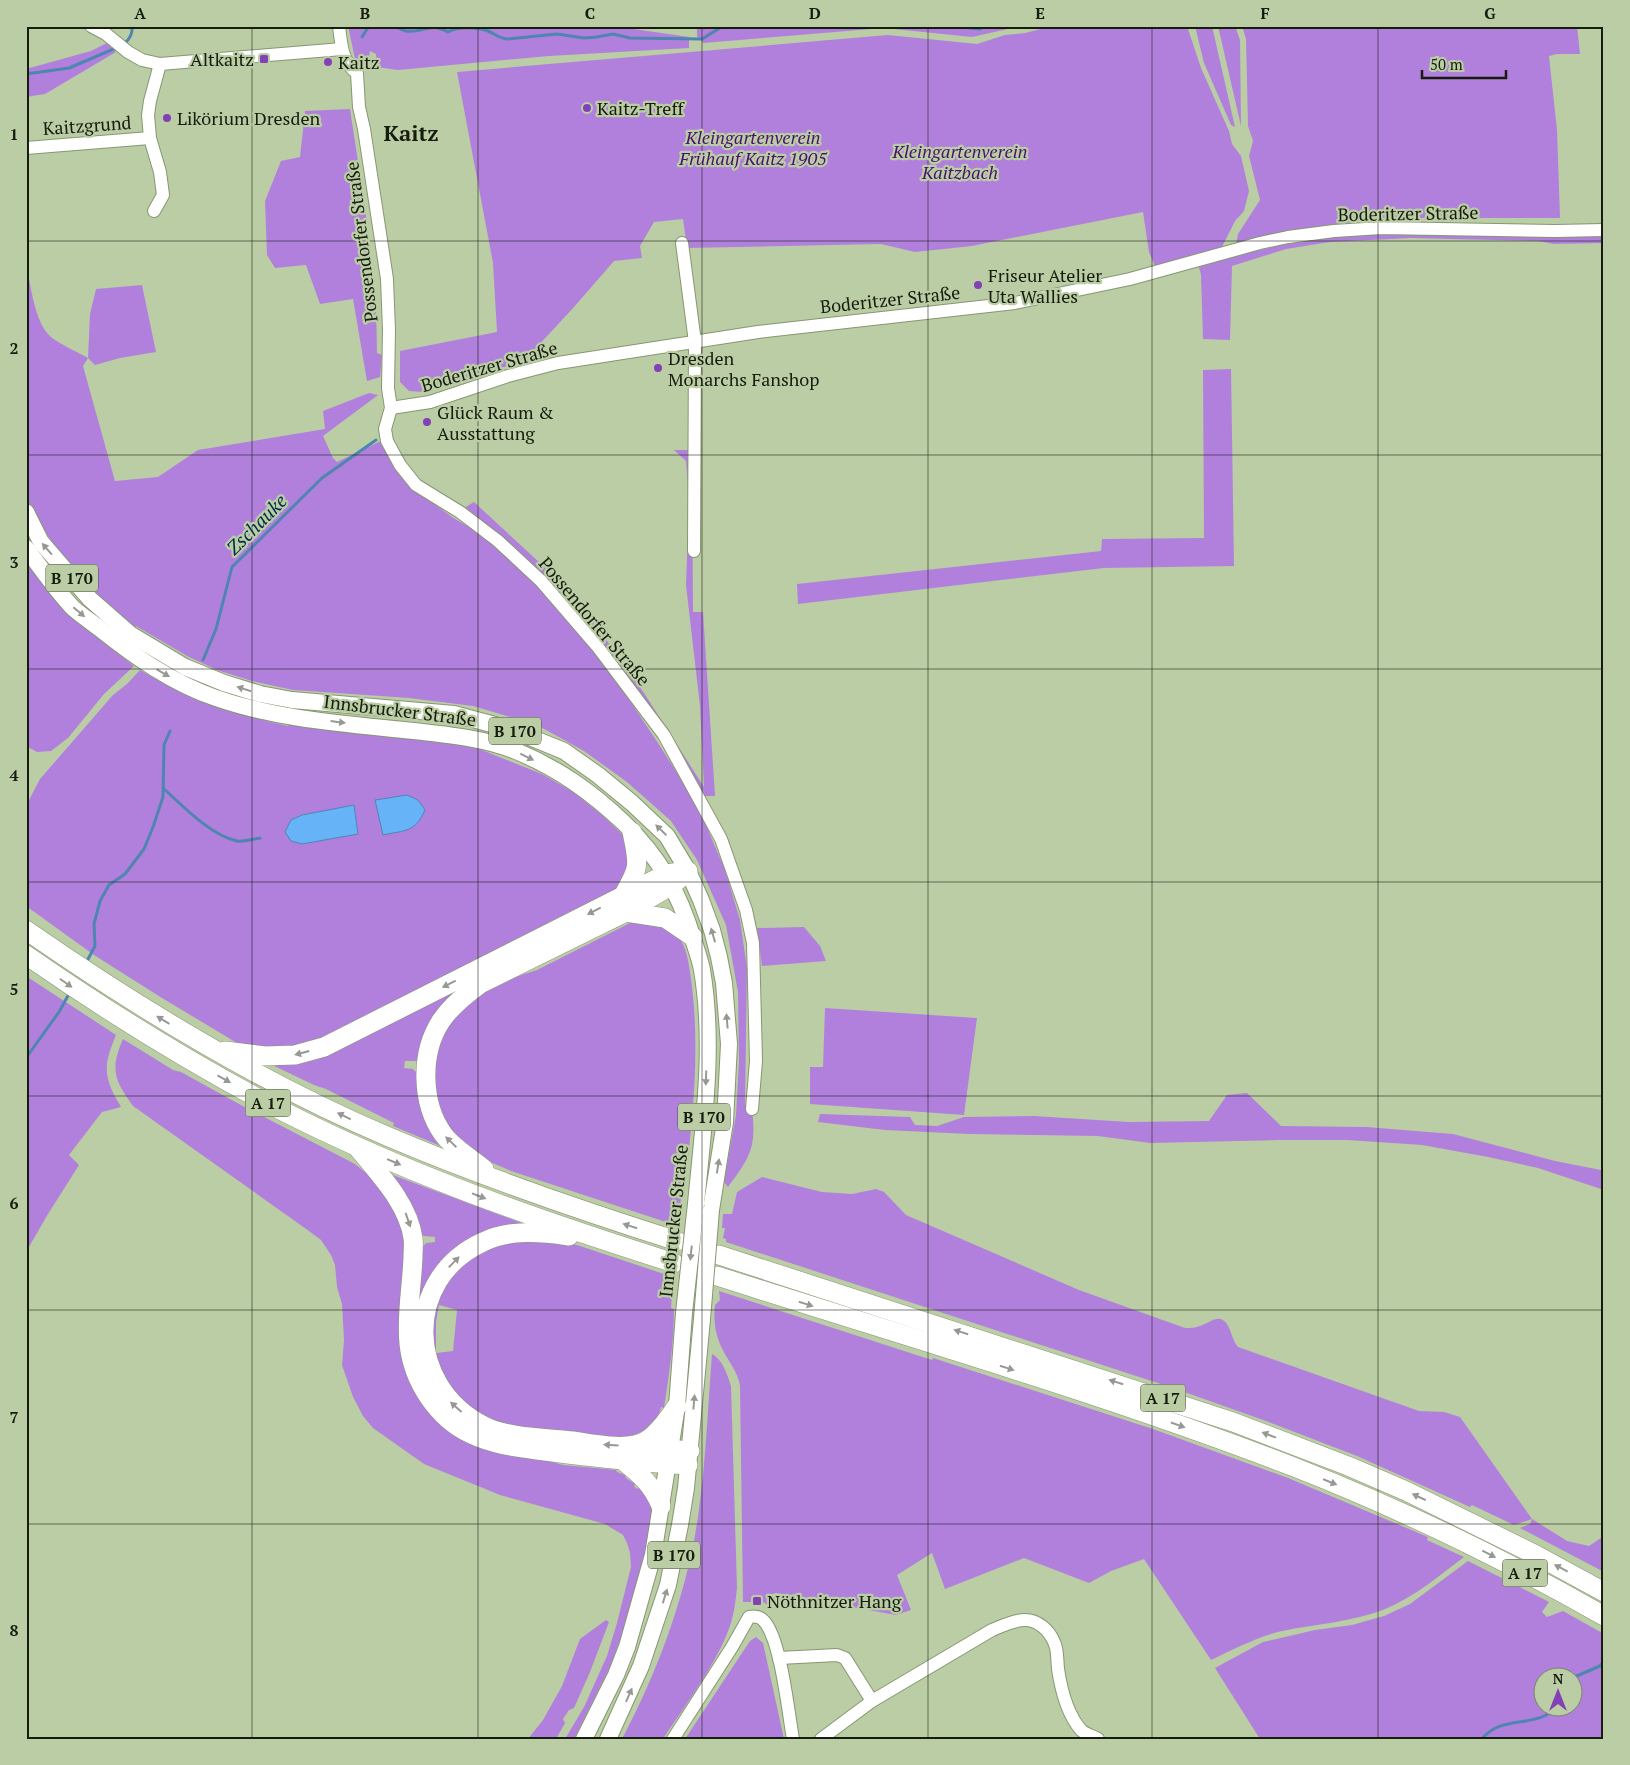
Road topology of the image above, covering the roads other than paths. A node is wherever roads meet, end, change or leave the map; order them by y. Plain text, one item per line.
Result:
1 (91, 26) edge
2 (338, 26) edge
3 (342, 49) junction
4 (160, 64) junction
5 (150, 138) junction
6 (26, 148) edge
7 (154, 211) dead end
8 (1604, 230) edge
9 (682, 243) dead end
10 (695, 342) junction
11 (391, 408) junction
12 (26, 512) edge
13 (26, 548) edge
14 (694, 551) dead end
15 (126, 640) junction
16 (632, 832) junction
17 (688, 870) junction
18 (669, 879) junction
19 (625, 904) junction
20 (26, 930) edge
21 (692, 937) junction
22 (26, 955) edge
23 (213, 1049) junction
24 (752, 1109) dead end
25 (356, 1145) junction
26 (503, 1184) junction
27 (703, 1207) junction
28 (677, 1241) dead end
29 (612, 1242) junction
30 (719, 1255) dead end
31 (674, 1263) dead end
32 (718, 1276) dead end
33 (677, 1406) junction
34 (628, 1453) junction
35 (668, 1456) junction
36 (689, 1458) junction
37 (661, 1506) junction
38 (1604, 1592) edge
39 (1604, 1616) edge
40 (779, 1658) junction
41 (872, 1701) junction
42 (584, 1739) edge
43 (608, 1739) edge
44 (673, 1739) edge
45 (793, 1739) edge
46 (821, 1739) edge
47 (1098, 1739) edge

1 - 4 street
2 - 3 street, Possendorfer Straße
3 - 4 street
3 - 11 street, Possendorfer Straße
4 - 5 street
5 - 6 street, Kaitzgrund
5 - 7 street
8 - 10 street, Boderitzer Straße
9 - 10 street
10 - 11 street, Boderitzer Straße
10 - 14 street
11 - 24 street, Possendorfer Straße
15 -> 12 main road, Innsbrucker Straße / B 170
13 -> 15 main road, Innsbrucker Straße / B 170
15 -> 16 main road, Innsbrucker Straße / B 170
17 -> 15 main road, Innsbrucker Straße / B 170
16 - 18 main road, Innsbrucker Straße / B 170
16 - 19 highway
17 - 18 highway
27 -> 17 main road, Innsbrucker Straße / B 170
18 - 19 highway
18 - 21 main road, Innsbrucker Straße / B 170
19 - 21 highway
19 -> 23 highway
26 -> 19 highway
23 -> 20 highway, A 17
21 -> 27 main road, Innsbrucker Straße / B 170
22 -> 25 highway, A 17
26 -> 23 highway, A 17
25 -> 29 highway, A 17
25 -> 34 highway
28 -> 26 highway, A 17
27 -> 33 main road, Innsbrucker Straße / B 170, bridge
36 -> 27 main road, Innsbrucker Straße / B 170, bridge
29 - 31 highway, A 17
34 -> 29 highway
38 -> 30 highway, A 17
32 -> 39 highway, A 17
33 - 34 highway
33 - 35 main road, Innsbrucker Straße / B 170
34 - 35 highway
34 - 37 highway
35 - 36 highway
35 - 37 main road, Innsbrucker Straße / B 170
43 -> 36 main road, B 170
37 - 42 main road, B 170
40 - 41 street
40 - 44 street
40 - 45 street
41 - 46 street
41 - 47 street

